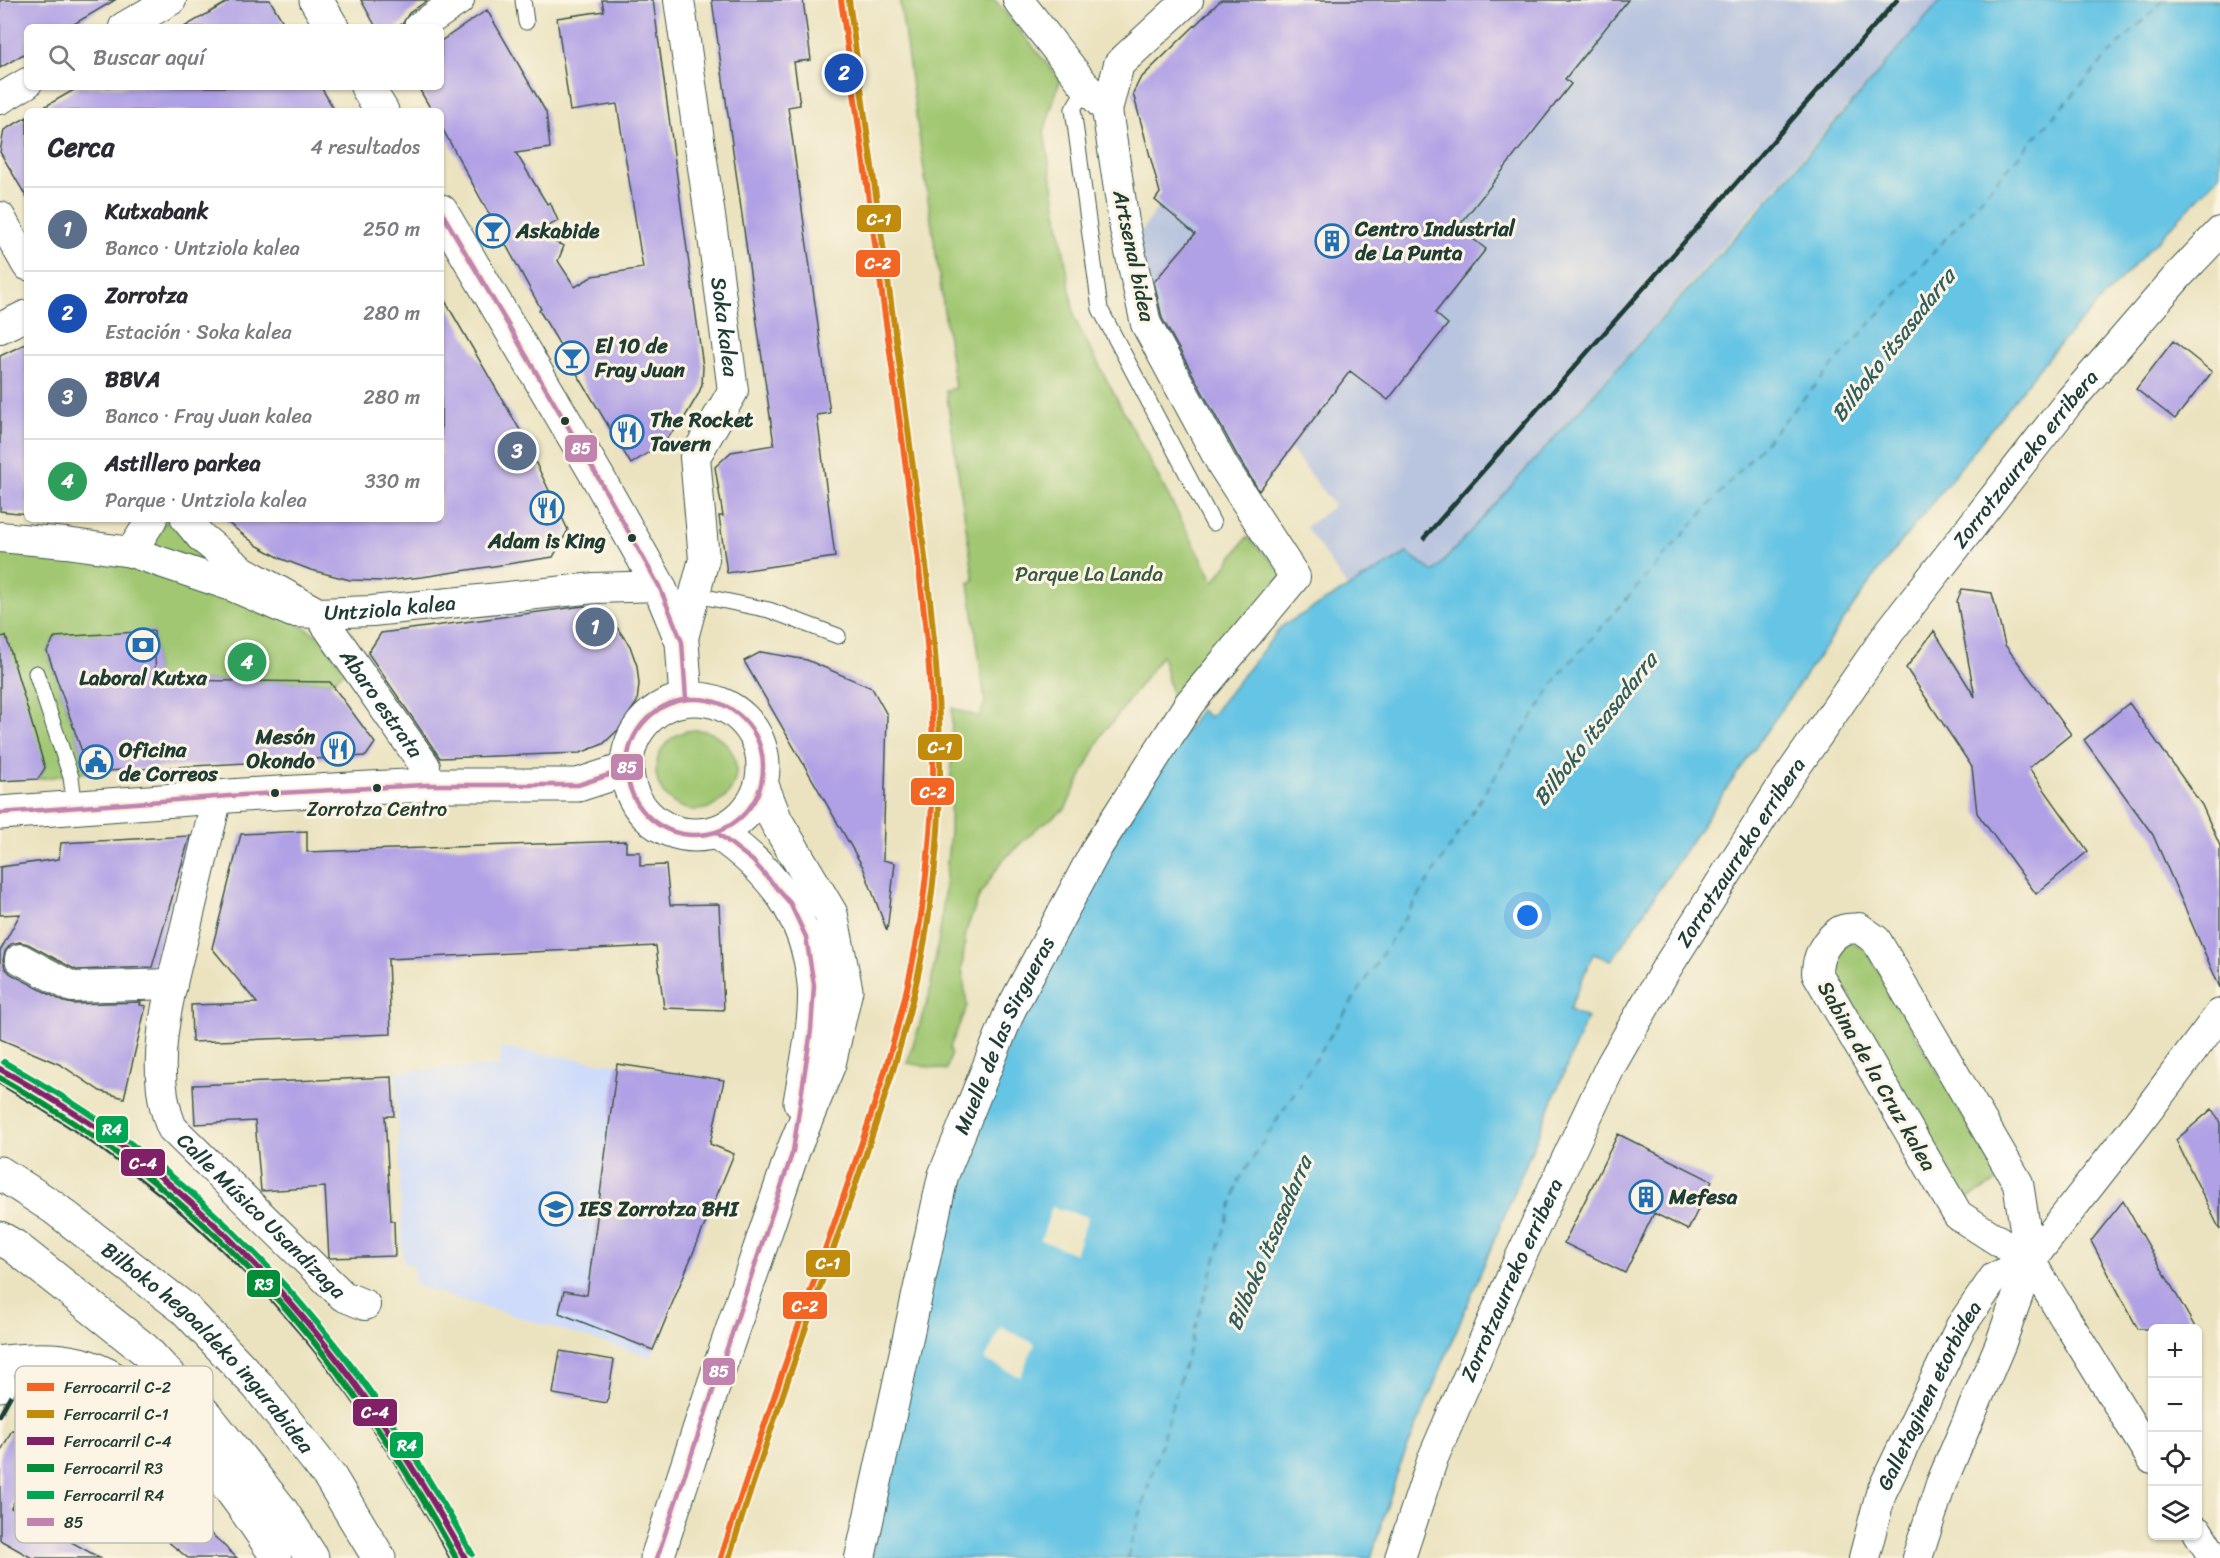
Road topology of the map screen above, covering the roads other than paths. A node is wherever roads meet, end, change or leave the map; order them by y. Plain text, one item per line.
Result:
1 (122, 0) edge
2 (171, 0) edge
3 (316, 0) edge
4 (459, 0) edge
5 (523, 0) edge
6 (679, 0) edge
7 (1018, 0) edge
8 (1188, 0) edge
9 (526, 22) dead end
10 (124, 24) edge
11 (128, 24) edge
12 (330, 24) edge
13 (423, 24) edge
14 (24, 85) edge
15 (1086, 87) junction
16 (370, 90) edge
17 (0, 99) edge
18 (380, 108) edge
19 (1107, 110) junction
20 (0, 216) edge
21 (444, 216) edge
22 (2220, 232) edge
23 (24, 260) edge
24 (24, 316) edge
25 (0, 328) edge
26 (150, 522) edge
27 (188, 522) edge
28 (1213, 523) dead end
29 (0, 537) edge
30 (131, 552) junction
31 (1295, 577) joint
32 (659, 586) junction
33 (696, 596) junction
34 (318, 613) junction
35 (838, 636) dead end
36 (682, 642) junction
37 (36, 672) dead end
38 (686, 699) junction
39 (627, 769) junction
40 (424, 785) junction
41 (762, 785) junction
42 (217, 797) junction
43 (75, 808) junction
44 (0, 813) edge
45 (716, 832) junction
46 (20, 959) dead end
47 (172, 984) junction
48 (2220, 1014) edge
49 (793, 1151) junction
50 (0, 1173) edge
51 (0, 1238) edge
52 (2030, 1261) junction
53 (365, 1305) dead end
54 (0, 1361) edge
55 (88, 1366) edge
56 (160, 1366) edge
57 (213, 1424) edge
58 (2148, 1453) edge
59 (213, 1469) edge
60 (2202, 1538) edge
61 (276, 1558) edge
62 (312, 1558) edge
63 (379, 1558) edge
64 (657, 1558) edge
65 (861, 1558) edge
66 (1400, 1558) edge
67 (1864, 1558) edge
68 (1917, 1558) edge
69 (2214, 1558) edge

1 - 10 street
2 - 11 street
3 - 12 main road
4 - 13 street
5 - 9 lane
6 - 33 street, Soka kalea
7 - 15 street
8 - 19 street
14 - 17 street
15 - 19 street
15 - 28 lane
16 - 18 main road
19 - 31 street, Artsenal bidea
20 - 23 street
21 - 32 main road
22 - 66 street, Zorrotzaurreko erribera
24 - 25 street
26 - 30 street
27 - 34 street, Abaro estrata
29 - 30 street, Untziola kalea
30 - 34 street, Untziola kalea
31 - 65 street, Muelle de las Sirgueras
32 - 34 street, Untziola kalea
32 - 36 main road
33 - 35 lane
33 - 36 street, Soka kalea
34 - 40 street, Abaro estrata
36 - 38 main road
37 - 43 lane
38 - 39 main road
38 - 41 main road
39 - 40 main road
39 - 45 main road
40 - 42 main road
41 - 45 main road
41 - 49 main road
42 - 43 main road
42 - 47 street, Calle Músico Usandizaga
43 - 44 main road
45 - 49 main road
46 - 47 street
47 - 53 street, Calle Músico Usandizaga
48 - 52 street, Galletaginen etorbidea
49 - 64 main road
50 - 63 main road, Bilboko hegoaldeko ingurabidea
51 - 56 main road, Bilboko hegoaldeko ingurabidea
52 - 52 street, Sabina de la Cruz kalea
52 - 58 street, Sabina de la Cruz kalea
52 - 67 street, Galletaginen etorbidea
52 - 68 street, Galletaginen etorbidea
54 - 55 street
57 - 62 main road, Bilboko hegoaldeko ingurabidea
59 - 61 street
60 - 69 street

